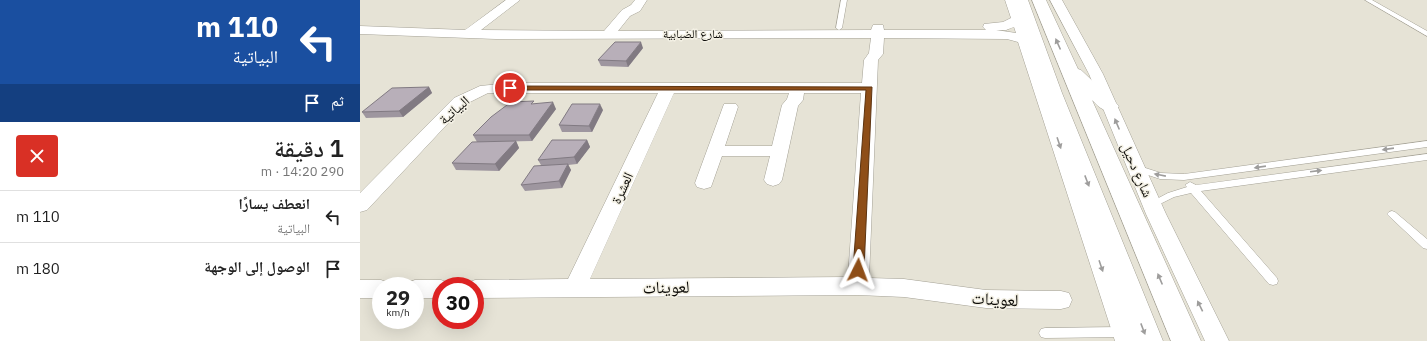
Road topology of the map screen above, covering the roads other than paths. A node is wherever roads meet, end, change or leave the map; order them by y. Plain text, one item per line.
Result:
1 (844, 0) edge
2 (1011, 0) edge
3 (1039, 0) edge
4 (1056, 0) edge
5 (1368, 0) edge
6 (513, 1) edge
7 (638, 4) edge
8 (1019, 10) edge
9 (360, 22) edge
10 (839, 28) junction
11 (360, 30) edge
12 (479, 31) junction
13 (618, 31) junction
14 (872, 31) junction
15 (1427, 34) edge
16 (1025, 40) junction
17 (1032, 65) junction
18 (1068, 68) junction
19 (1049, 80) junction
20 (668, 88) junction
21 (870, 88) junction
22 (792, 94) junction
23 (1110, 106) junction
24 (730, 107) dead end
25 (1427, 144) edge
26 (780, 150) junction
27 (715, 151) junction
28 (1427, 157) edge
29 (1135, 168) junction
30 (1213, 173) junction
31 (1184, 177) junction
32 (773, 180) dead end
33 (704, 183) dead end
34 (1222, 184) junction
35 (1193, 189) junction
36 (360, 205) edge
37 (1152, 205) junction
38 (1392, 214) dead end
39 (1427, 245) edge
40 (1273, 281) dead end
41 (858, 286) junction
42 (484, 288) edge
43 (575, 288) junction
44 (360, 289) edge
45 (372, 289) edge
46 (1061, 300) dead end
47 (1045, 333) dead end
48 (1125, 336) edge
49 (1148, 341) edge
50 (1186, 341) edge
51 (1217, 341) edge

1 - 10 lane
2 - 8 street
18 -> 3 main road, شارع دحيل
4 - 23 street, شارع دحيل
5 - 15 lane
6 - 12 street
7 - 13 street
8 - 14 street, شارع الضبابية
8 - 16 street
8 - 19 main road
9 - 12 street, شارع الضبابية
10 - 13 street, شارع الضبابية
10 - 14 street, شارع الضبابية
11 - 12 street, شارع الضبابية
12 - 13 street, شارع الضبابية
13 - 14 street, شارع الضبابية
14 - 16 street, شارع الضبابية
14 - 21 street
16 - 17 street
17 - 19 main road
17 -> 48 street
18 - 23 main road
50 -> 18 main road, شارع دحيل
19 -> 49 main road
20 - 22 street, البياتية
20 - 36 street, البياتية
20 - 43 street, العشرة
21 - 22 street, البياتية
21 - 41 street
22 - 26 street
29 -> 23 street, شارع دحيل
24 - 27 street
25 -> 30 lane
26 - 27 street
26 - 32 street
27 - 33 street
34 -> 28 lane
31 -> 29 lane
29 - 37 street, شارع دحيل
30 - 31 lane
30 - 34 lane
31 - 35 lane
34 - 35 lane
35 - 37 lane
35 - 40 lane
51 -> 37 street, شارع دحيل
38 - 39 lane
41 - 43 street, لعوينات
41 - 46 street, لعوينات
42 - 43 street, لعوينات
44 - 45 street
47 - 48 lane

